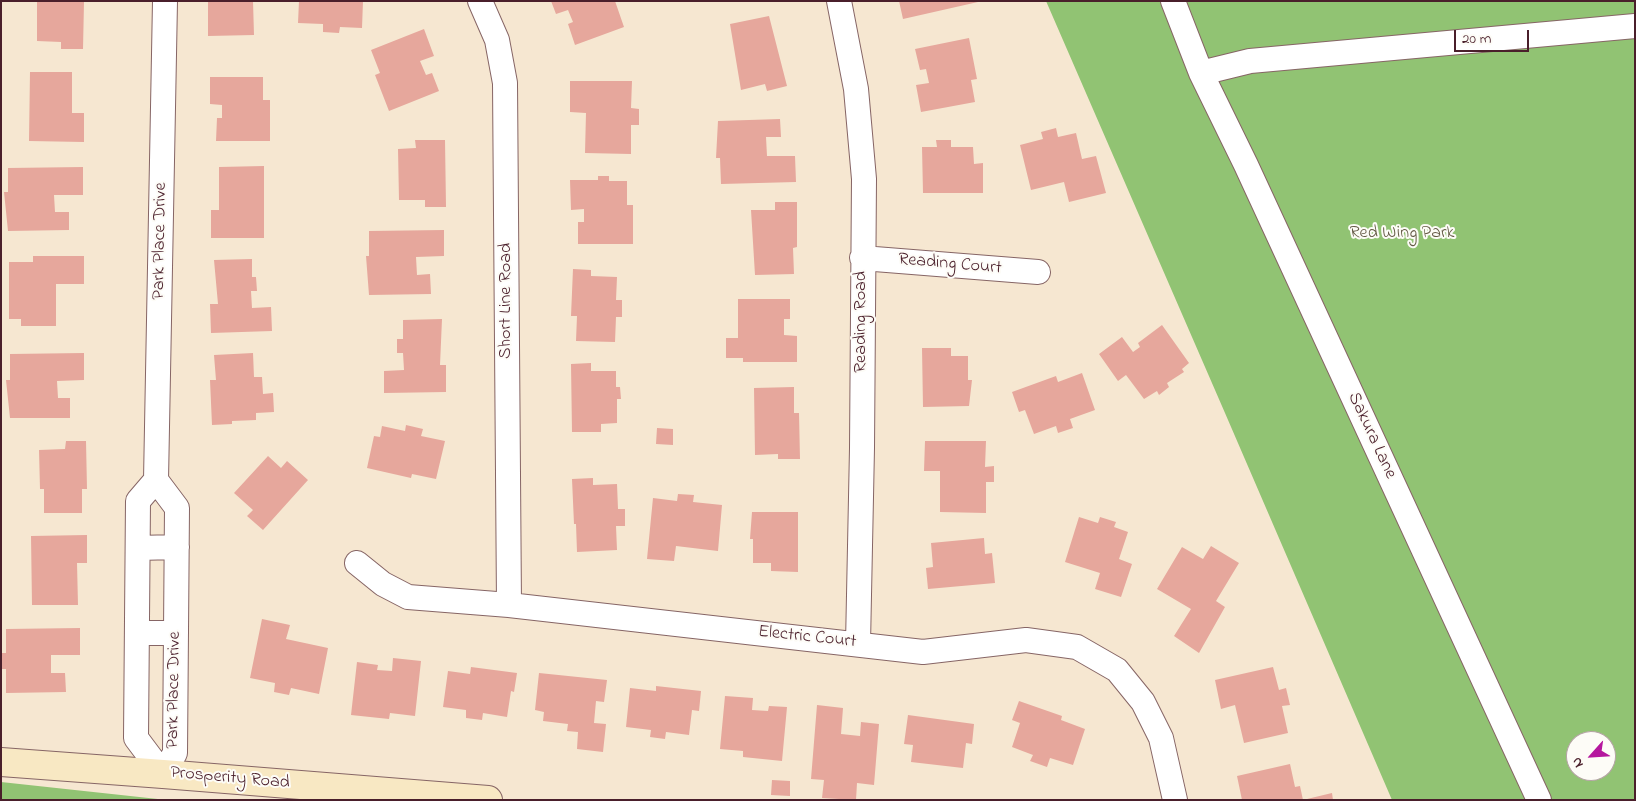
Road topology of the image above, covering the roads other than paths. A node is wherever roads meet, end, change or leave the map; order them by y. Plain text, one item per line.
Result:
1 (166, 1) edge
2 (480, 1) edge
3 (839, 1) edge
4 (1174, 1) edge
5 (1635, 26) edge
6 (1201, 73) junction
7 (862, 258) junction
8 (1038, 272) dead end
9 (156, 480) junction
10 (177, 547) junction
11 (138, 548) junction
12 (357, 563) dead end
13 (508, 605) junction
14 (137, 633) junction
15 (176, 633) junction
16 (858, 644) junction
17 (1, 762) edge
18 (163, 774) junction
19 (342, 794) edge
20 (488, 800) edge
21 (1175, 800) edge
22 (1539, 800) edge

1 - 9 street, Park Place Drive
2 - 13 street, Short Line Road
3 - 7 street, Reading Road
4 - 6 street, Sakura Lane
5 - 6 street
6 - 22 street, Sakura Lane
7 - 8 street, Reading Court
7 - 16 street, Reading Road
9 - 10 street, Park Place Drive
9 - 11 street, Park Place Drive
10 - 11 street
10 - 15 street, Park Place Drive
11 - 14 street, Park Place Drive
12 - 13 street, Electric Court
13 - 16 street, Electric Court
14 - 15 street
14 - 18 street, Park Place Drive
15 - 18 street, Park Place Drive
16 - 21 street, Electric Court
17 - 18 street, Prosperity Road
18 - 19 street, Prosperity Road
19 - 20 street, Prosperity Road

